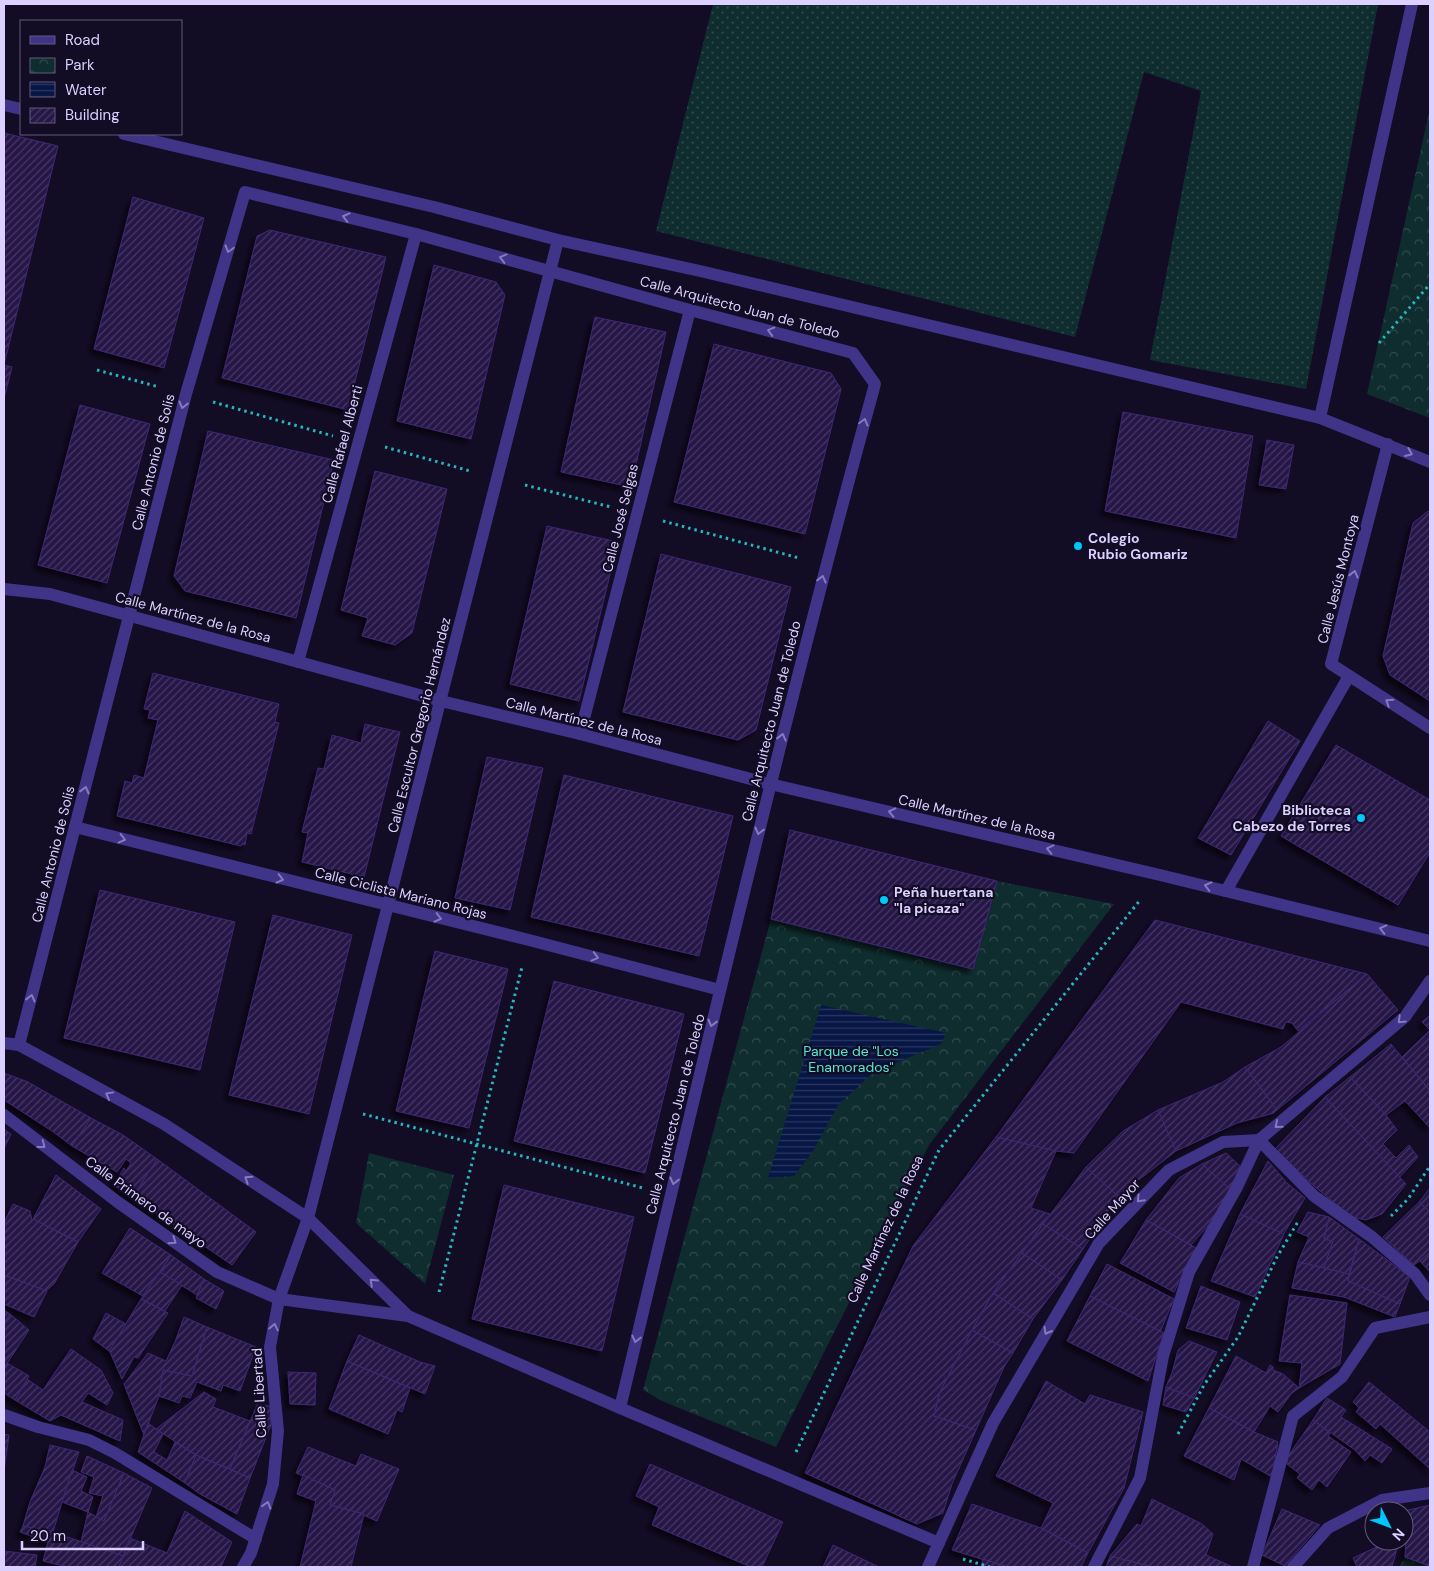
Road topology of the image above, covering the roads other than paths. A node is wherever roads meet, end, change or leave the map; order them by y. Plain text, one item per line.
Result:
1 (1412, 4) edge
2 (4, 105) edge
3 (20, 109) edge
4 (128, 135) edge
5 (416, 234) junction
6 (558, 240) junction
7 (550, 270) junction
8 (690, 310) junction
9 (1320, 418) junction
10 (1388, 444) junction
11 (1430, 462) edge
12 (4, 589) edge
13 (129, 615) junction
14 (298, 662) junction
15 (1349, 676) junction
16 (441, 701) junction
17 (1430, 728) edge
18 (580, 734) junction
19 (770, 784) junction
20 (75, 827) junction
21 (1226, 891) junction
22 (388, 906) junction
23 (1430, 941) edge
24 (1430, 981) edge
25 (720, 990) junction
26 (4, 1043) edge
27 (19, 1045) junction
28 (4, 1115) edge
29 (1259, 1140) junction
30 (308, 1218) junction
31 (1430, 1295) edge
32 (279, 1299) junction
33 (408, 1316) junction
34 (1430, 1317) edge
35 (620, 1408) junction
36 (4, 1415) edge
37 (1430, 1492) edge
38 (256, 1538) junction
39 (939, 1543) junction
40 (1258, 1566) edge
41 (244, 1567) edge
42 (928, 1567) edge
43 (1094, 1567) edge
44 (1293, 1567) edge

1 - 9 street
2 - 3 street
4 - 6 street
7 -> 5 street, Calle Antonio de Solis
5 -> 13 street, Calle Antonio de Solis
5 - 14 street, Calle Rafael Alberti
6 - 7 street, Calle Escultor Gregorio Hernández
6 - 9 street
7 - 8 street, Calle Arquitecto Juan de Toledo
7 - 16 street, Calle Escultor Gregorio Hernández
8 - 18 street, Calle José Selgas
19 -> 8 street, Calle Arquitecto Juan de Toledo
9 - 10 street
10 -> 11 street
15 -> 10 street, Calle Jesús Montoya
12 - 13 street, Calle Martínez de la Rosa
13 - 14 street, Calle Martínez de la Rosa
20 -> 13 street, Calle Antonio de Solis
14 - 16 street, Calle Martínez de la Rosa
17 -> 15 street, Calle Jesús Montoya
15 - 21 street
16 - 18 street, Calle Martínez de la Rosa
16 - 22 street, Calle Escultor Gregorio Hernández
18 - 19 street, Calle Martínez de la Rosa
21 -> 19 street, Calle Martínez de la Rosa
19 -> 25 street, Calle Arquitecto Juan de Toledo
20 -> 22 street, Calle Ciclista Mariano Rojas
27 -> 20 street, Calle Antonio de Solis
23 -> 21 street, Calle Martínez de la Rosa
22 -> 25 street, Calle Ciclista Mariano Rojas
22 - 30 street, Calle Escultor Gregorio Hernández
24 -> 29 street
25 -> 35 street, Calle Arquitecto Juan de Toledo
26 - 27 street
30 -> 27 street
28 -> 32 street, Calle Primero de mayo
29 - 31 street
29 -> 39 street, Calle Mayor
29 - 43 street
30 - 32 street, Calle Libertad
33 -> 30 street
32 - 33 street, Calle Primero de mayo
38 -> 32 street, Calle Libertad
33 - 35 street
34 - 40 street
35 - 39 street
36 - 38 street
37 - 44 street
38 - 41 street, Calle Libertad
39 - 42 street, Calle Mayor

